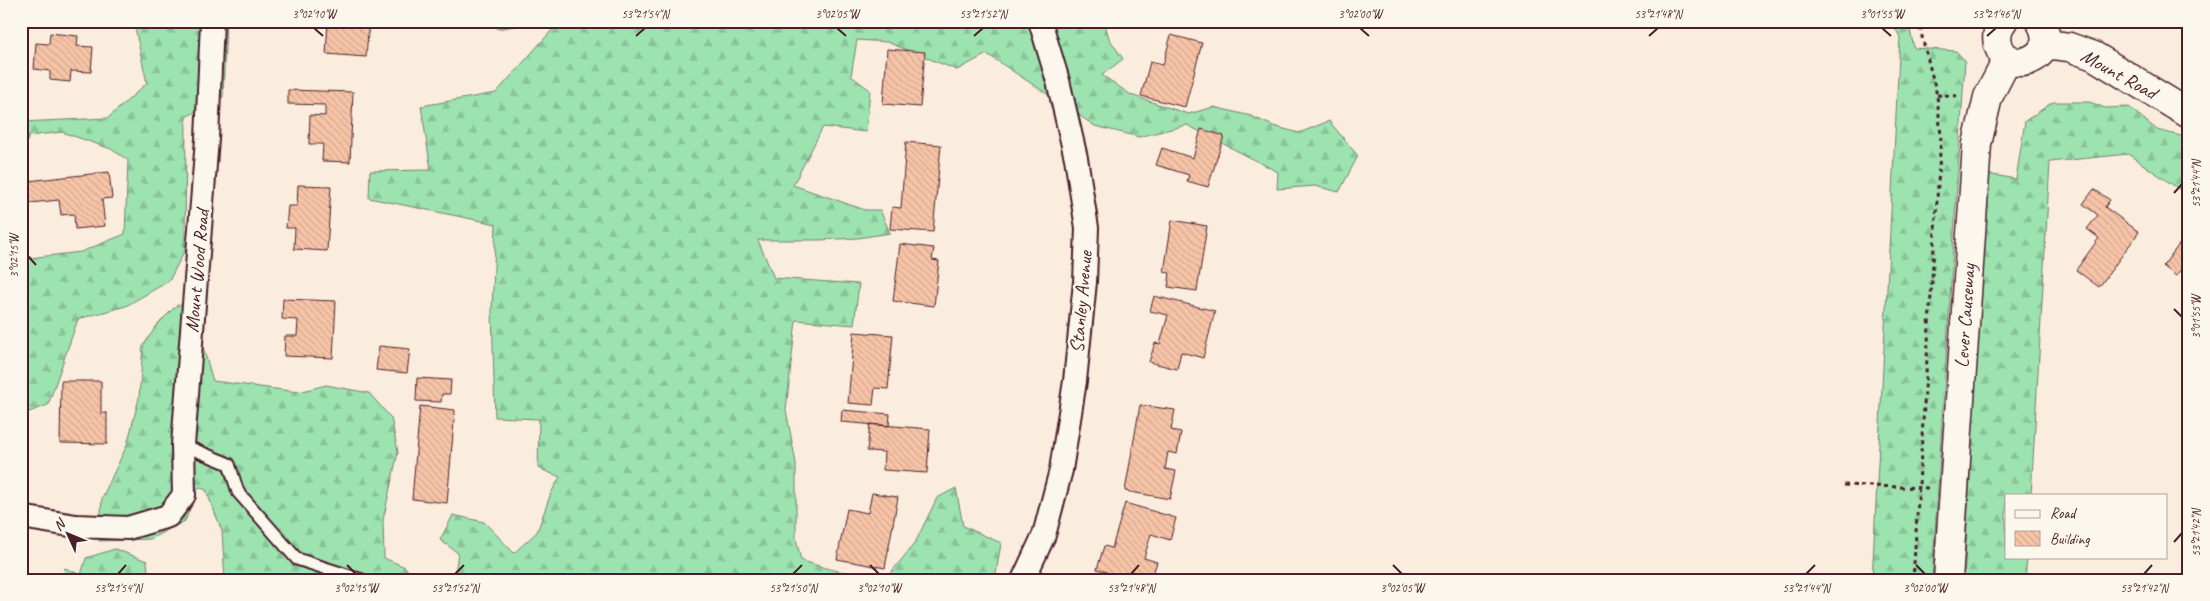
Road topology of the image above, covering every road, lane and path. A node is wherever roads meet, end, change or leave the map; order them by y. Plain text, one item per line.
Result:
1 (212, 21) edge
2 (1040, 21) edge
3 (1918, 21) edge
4 (2003, 21) edge
5 (2043, 32) edge
6 (2008, 58) junction
7 (2189, 114) edge
8 (183, 445) junction
9 (1844, 485) dead end
10 (1918, 487) junction
11 (1954, 488) junction
12 (21, 517) edge
13 (362, 580) edge
14 (1023, 580) edge
15 (1913, 580) edge
16 (1948, 580) edge

1 - 8 street, Mount Wood Road
2 - 14 street, Stanley Avenue
3 - 10 path
4 - 6 street
5 - 6 street
5 - 7 street, Mount Road
6 - 11 street, Lever Causeway
8 - 12 street, Mount Wood Road
8 - 13 lane
9 - 10 path
10 - 11 path
10 - 15 path
11 - 16 street, Lever Causeway

